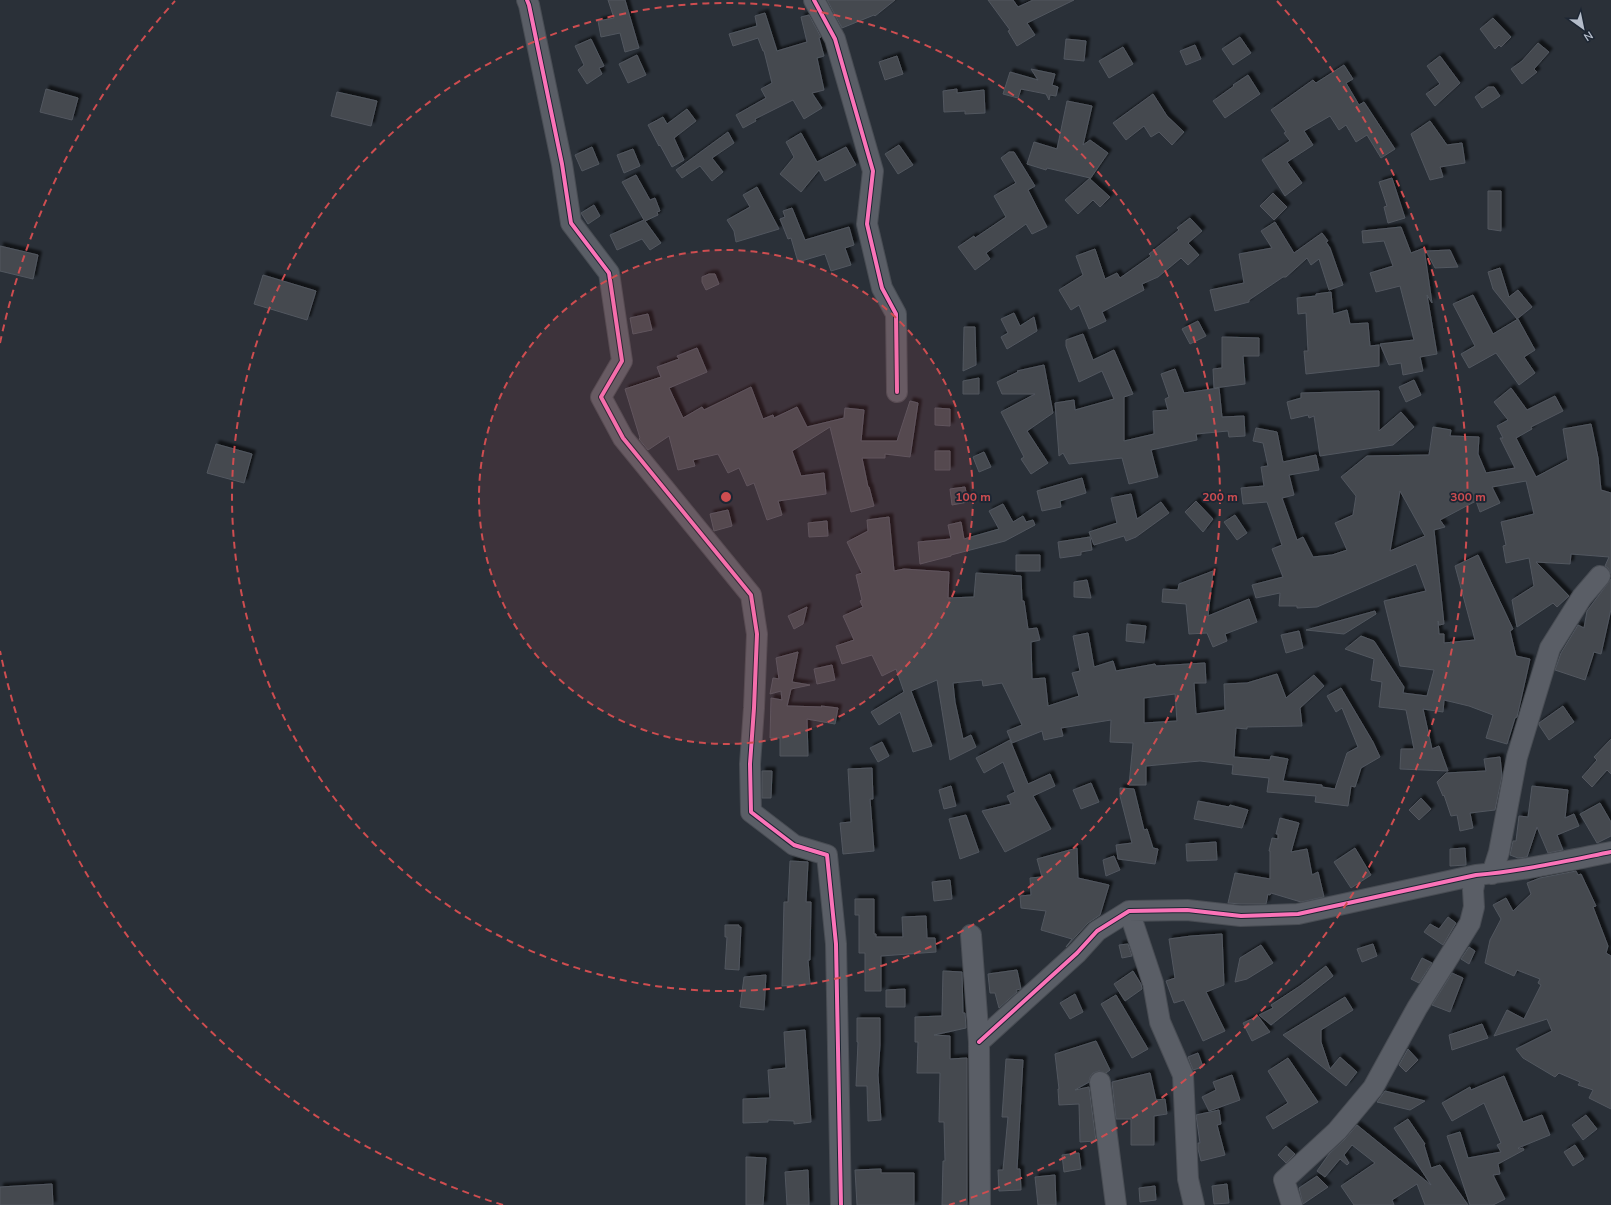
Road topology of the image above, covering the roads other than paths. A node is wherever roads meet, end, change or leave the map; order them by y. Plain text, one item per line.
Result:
1 (527, 0) edge
2 (814, 0) edge
3 (897, 392) dead end
4 (1600, 576) dead end
5 (1611, 852) edge
6 (1484, 874) junction
7 (1129, 911) junction
8 (971, 935) dead end
9 (979, 1042) junction
10 (1100, 1082) dead end
11 (841, 1205) edge
12 (980, 1205) edge
13 (1116, 1205) edge
14 (1194, 1205) edge
15 (1292, 1205) edge

1 - 11 street
2 - 3 street
4 - 6 street
5 - 6 street
6 - 7 street
6 - 15 street
7 - 9 street
7 - 14 street
8 - 9 street
9 - 12 street
10 - 13 street

